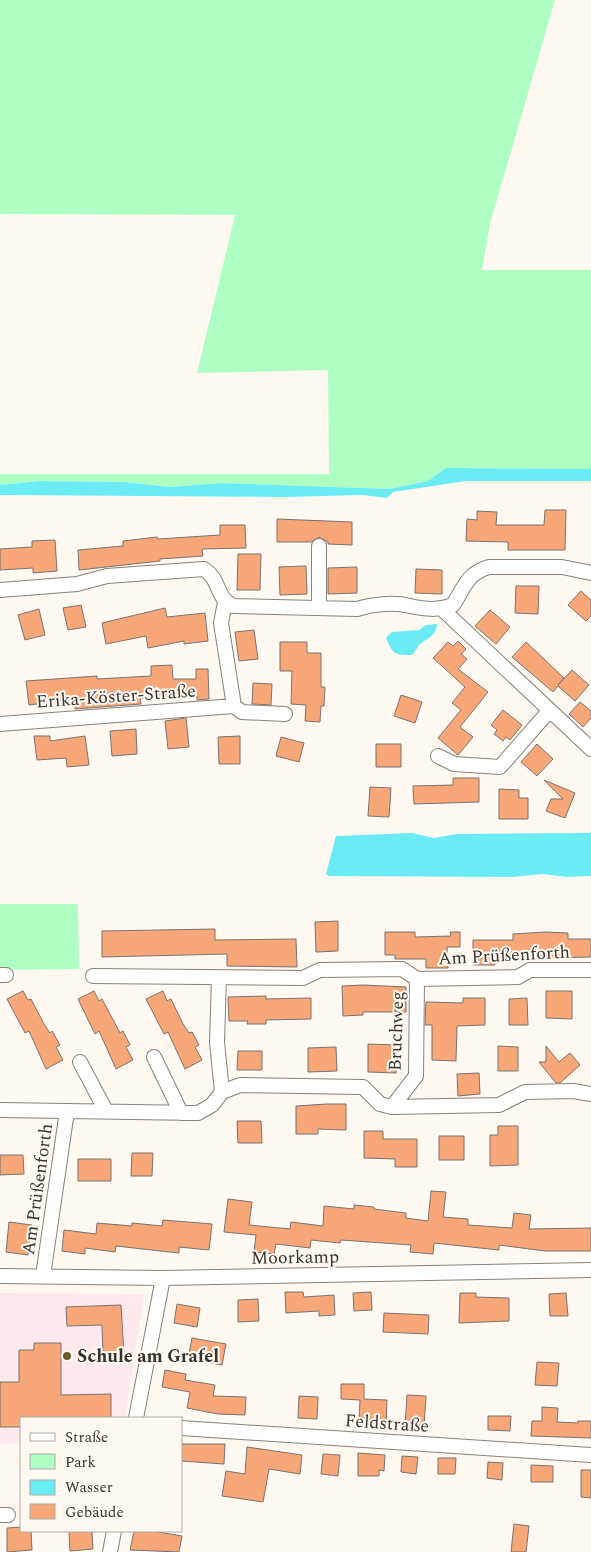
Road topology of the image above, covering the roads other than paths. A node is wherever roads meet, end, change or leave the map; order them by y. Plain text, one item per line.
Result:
1 (319, 546) dead end
2 (591, 573) edge
3 (0, 590) edge
4 (225, 602) junction
5 (319, 608) junction
6 (442, 609) junction
7 (234, 706) junction
8 (549, 711) junction
9 (285, 714) dead end
10 (0, 724) edge
11 (591, 749) edge
12 (438, 756) dead end
13 (591, 970) edge
14 (93, 976) dead end
15 (219, 977) junction
16 (417, 979) junction
17 (154, 1057) dead end
18 (80, 1062) dead end
19 (222, 1092) junction
20 (591, 1094) edge
21 (392, 1107) junction
22 (0, 1110) edge
23 (67, 1111) junction
24 (106, 1111) junction
25 (181, 1113) junction
26 (591, 1270) edge
27 (0, 1276) edge
28 (43, 1276) junction
29 (163, 1278) junction
30 (136, 1417) edge
31 (182, 1428) edge
32 (591, 1455) edge
33 (114, 1532) edge
34 (110, 1552) edge

1 - 5 street
2 - 6 street
3 - 4 street
4 - 5 street
4 - 7 street
5 - 6 street
6 - 8 street
7 - 9 street, Erika-Köster-Straße
7 - 10 street, Erika-Köster-Straße
8 - 11 street
8 - 12 street
13 - 16 street, Am Prüßenforth
14 - 15 street, Am Prüßenforth
15 - 16 street, Am Prüßenforth
15 - 19 street
16 - 21 street, Bruchweg
17 - 25 street
18 - 24 street
19 - 21 street, Am Prüßenforth
19 - 25 street, Am Prüßenforth
20 - 21 street, Am Prüßenforth
22 - 23 street
23 - 24 street, Am Prüßenforth
23 - 28 street, Am Prüßenforth
24 - 25 street, Am Prüßenforth
26 - 29 street, Moorkamp
27 - 28 street, Moorkamp
28 - 29 street, Moorkamp
29 - 30 street
31 - 32 street, Feldstraße
33 - 34 street

